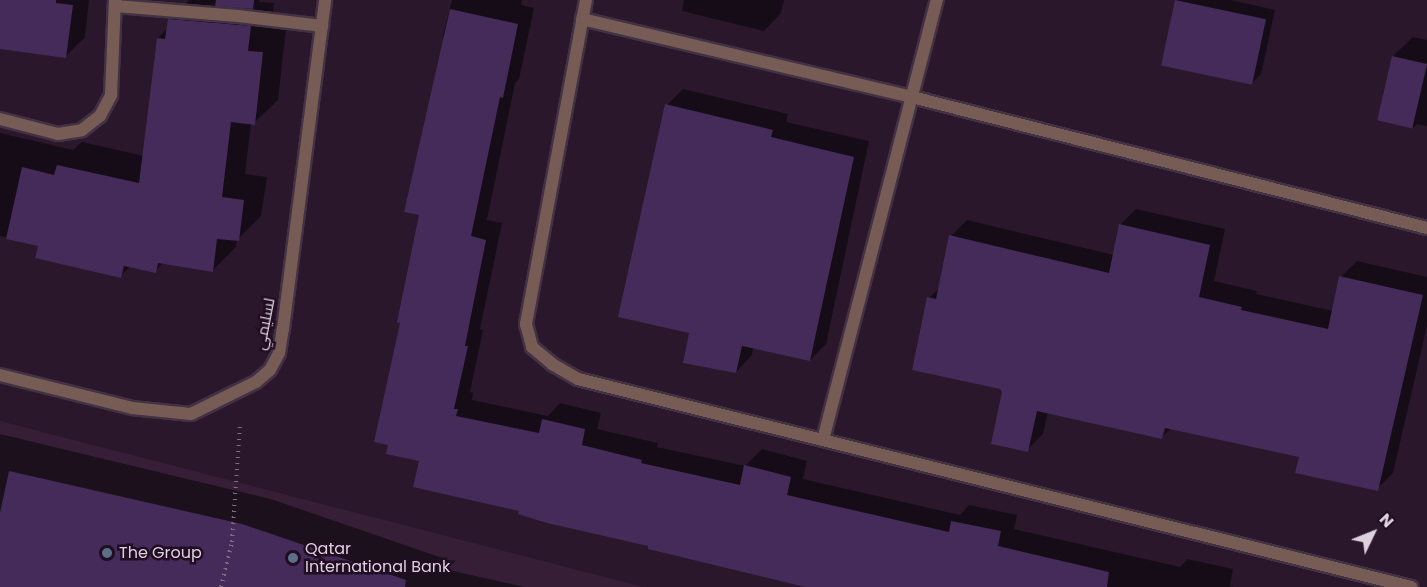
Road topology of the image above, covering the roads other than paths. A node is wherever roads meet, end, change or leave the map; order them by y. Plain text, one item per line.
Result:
1 (326, 0) edge
2 (586, 0) edge
3 (937, 0) edge
4 (116, 3) edge
5 (582, 19) junction
6 (322, 26) junction
7 (912, 97) junction
8 (0, 119) edge
9 (1427, 228) edge
10 (0, 375) edge
11 (823, 440) junction
12 (1411, 587) edge

1 - 6 street, لسليمي
2 - 5 street
3 - 7 street
4 - 6 street
4 - 8 street
5 - 7 street
5 - 11 street
6 - 10 street, لسليمي
7 - 9 street
7 - 11 street
11 - 12 street

